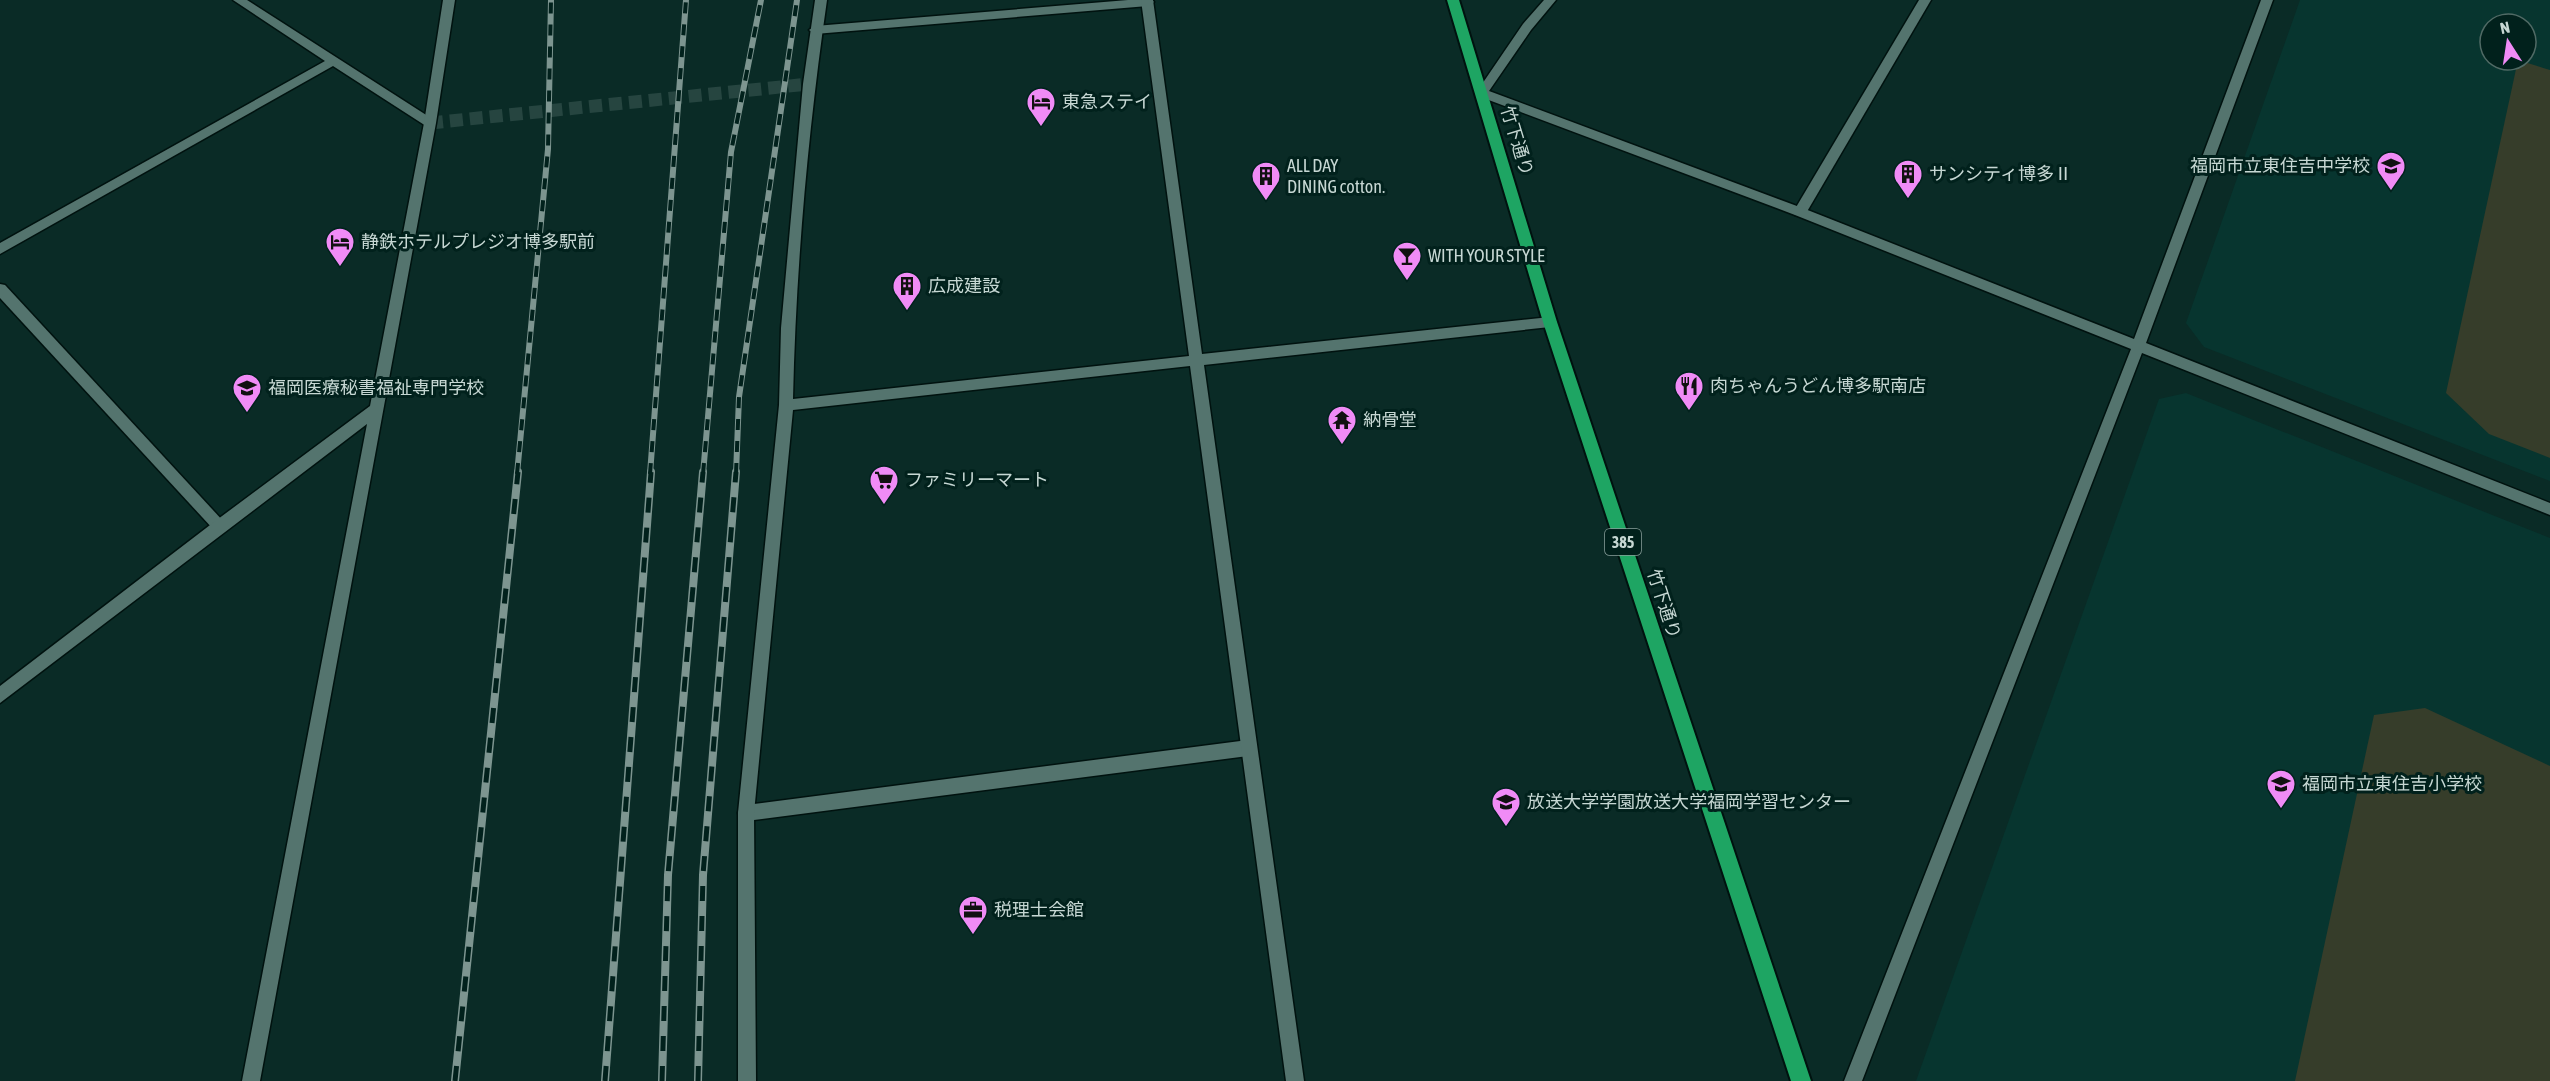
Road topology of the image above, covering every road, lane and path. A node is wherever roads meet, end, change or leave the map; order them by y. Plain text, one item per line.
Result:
1 (239, 0) edge
2 (449, 0) edge
3 (821, 0) edge
4 (1453, 0) edge
5 (1550, 0) edge
6 (1925, 0) edge
7 (2267, 0) edge
8 (1148, 1) edge
9 (815, 30) junction
10 (335, 60) junction
11 (1482, 93) junction
12 (430, 123) junction
13 (1800, 212) junction
14 (0, 249) edge
15 (0, 289) edge
16 (1550, 322) junction
17 (2138, 347) junction
18 (1197, 361) junction
19 (786, 405) junction
20 (378, 408) junction
21 (2550, 509) edge
22 (219, 526) junction
23 (0, 696) edge
24 (1248, 748) junction
25 (746, 813) junction
26 (251, 1081) edge
27 (747, 1081) edge
28 (1295, 1081) edge
29 (1801, 1081) edge
30 (1853, 1081) edge

1 - 10 street
2 - 12 street
3 - 9 street
4 - 11 highway, 竹下通り / 385
5 - 11 street
6 - 13 street
7 - 17 street
8 - 9 street
8 - 18 street
9 - 19 street
10 - 12 street
10 - 14 street
11 - 13 street
11 - 16 highway, 竹下通り / 385
12 - 20 street
13 - 17 street
15 - 22 street
16 - 18 street
16 - 29 highway, 竹下通り / 385
17 - 21 street
17 - 30 street
18 - 19 street
18 - 24 street
19 - 25 street
20 - 22 street
20 - 26 street
22 - 23 street
24 - 25 street
24 - 28 street
25 - 27 street

